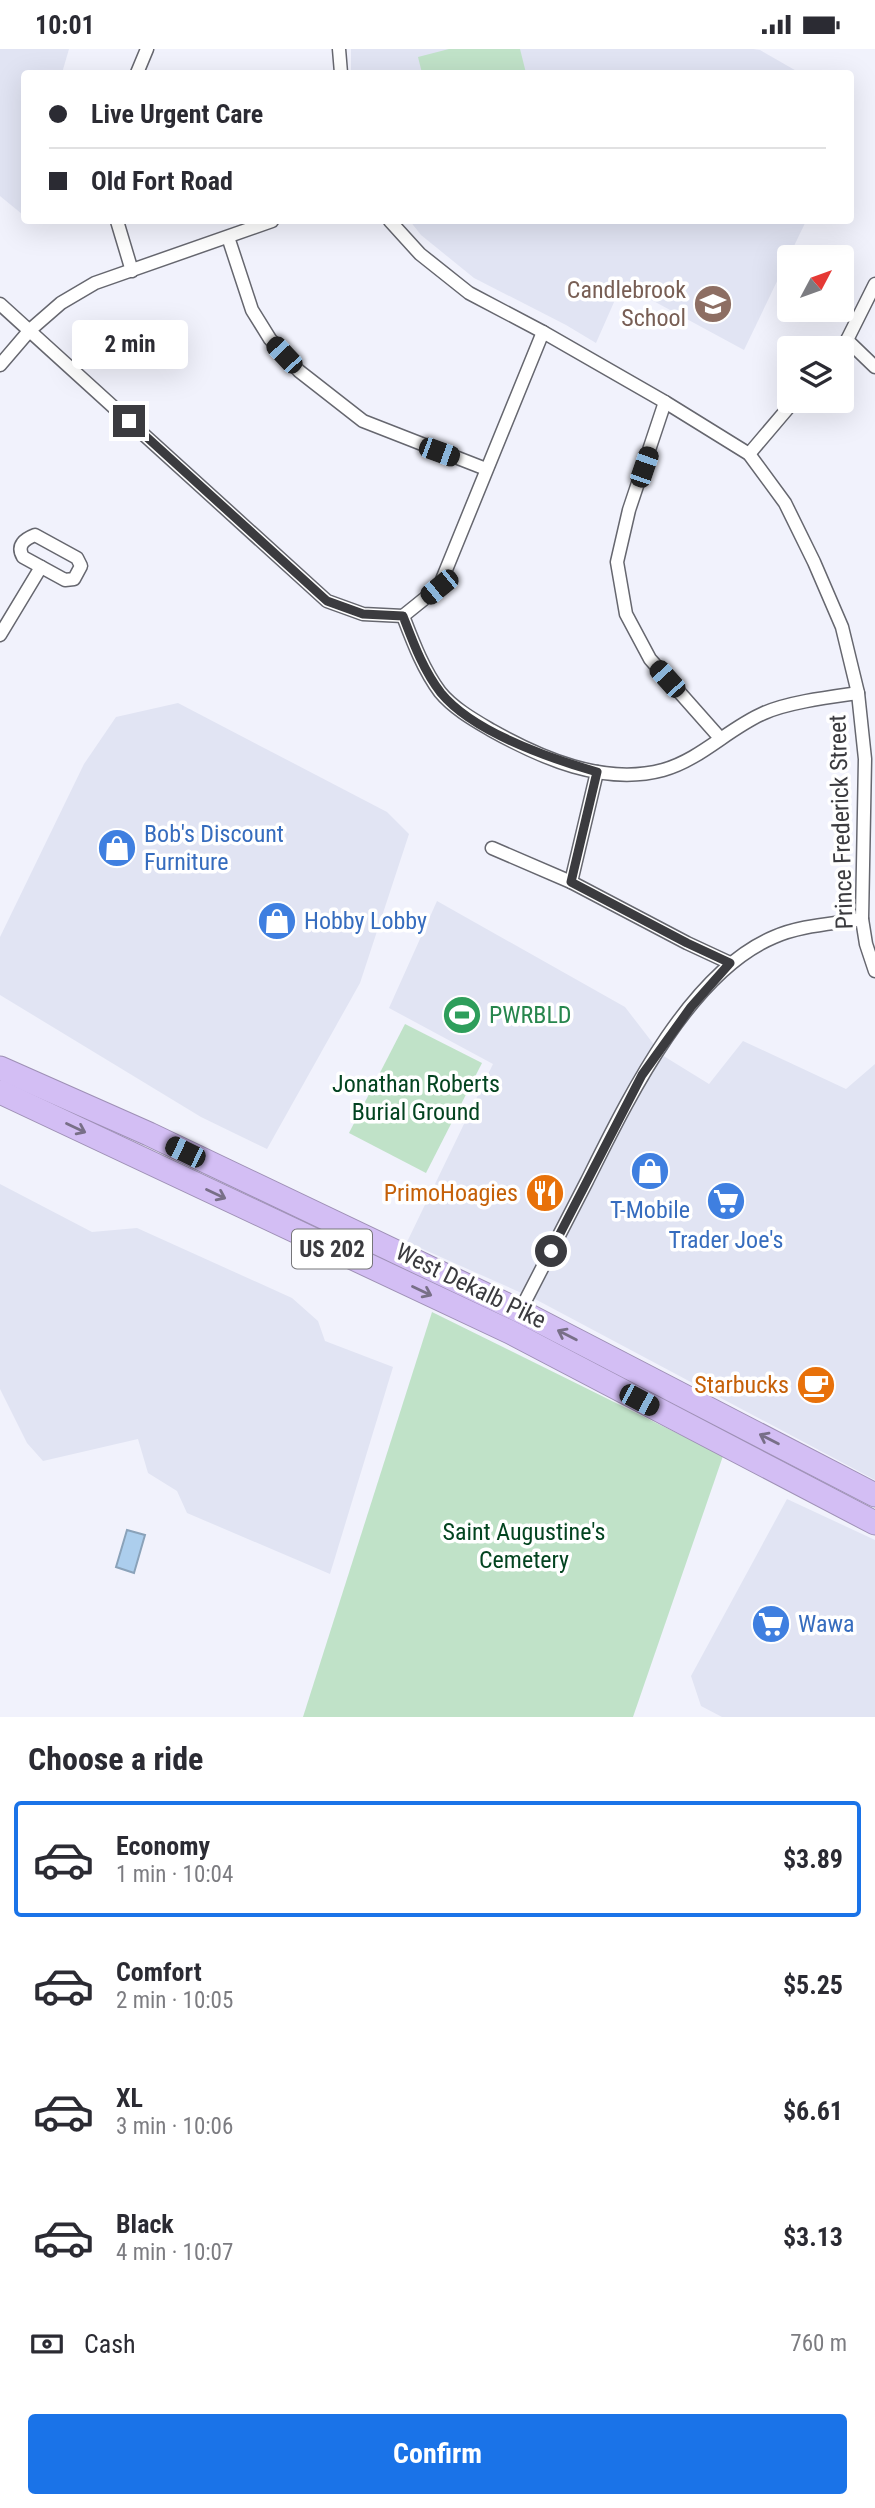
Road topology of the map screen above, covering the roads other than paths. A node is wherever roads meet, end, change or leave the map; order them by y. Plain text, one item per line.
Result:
1 (147, 49) edge
2 (339, 49) edge
3 (138, 70) edge
4 (341, 70) edge
5 (118, 224) edge
6 (264, 224) edge
7 (393, 224) edge
8 (228, 237) junction
9 (132, 271) junction
10 (875, 284) edge
11 (0, 304) edge
12 (30, 330) junction
13 (543, 332) junction
14 (847, 336) edge
15 (854, 352) edge
16 (0, 365) edge
17 (875, 367) edge
18 (666, 403) junction
19 (784, 413) edge
20 (749, 454) junction
21 (486, 469) junction
22 (41, 567) junction
23 (403, 616) junction
24 (0, 635) edge
25 (858, 693) junction
26 (720, 737) junction
27 (597, 772) junction
28 (869, 831) edge
29 (492, 848) dead end
30 (571, 882) junction
31 (862, 919) junction
32 (730, 963) junction
33 (875, 971) edge
34 (0, 1068) edge
35 (0, 1092) edge
36 (520, 1311) junction
37 (510, 1332) junction
38 (757, 1460) junction
39 (830, 1470) junction
40 (806, 1487) junction
41 (875, 1497) edge
42 (875, 1523) edge

1 - 3 street
2 - 4 street
5 - 9 street
6 - 8 street
7 - 13 street, Prince Frederick Street
8 - 9 street
8 - 21 street
9 - 12 street
10 - 14 street
11 - 12 street
12 - 16 street
12 - 23 street
13 - 18 street, Prince Frederick Street
13 - 21 street
15 - 17 street
18 - 20 street, Prince Frederick Street
18 - 26 street
19 - 20 street
20 - 25 street, Prince Frederick Street
21 - 23 street
22 - 22 street
22 - 24 street
23 - 27 street
25 - 26 street
25 - 28 street, Prince Frederick Street
26 - 27 street
27 - 30 street
28 - 31 street, Prince Frederick Street
29 - 30 street
30 - 32 street
31 - 32 street
31 - 33 street, Prince Frederick Street
32 - 36 street
34 - 36 highway, West Dekalb Pike / US 202
35 -> 37 highway, West Dekalb Pike / US 202
36 - 37 street
39 -> 36 highway, West Dekalb Pike / US 202
37 - 38 highway, West Dekalb Pike / US 202
38 - 39 highway
38 - 40 highway, West Dekalb Pike / US 202
39 - 41 highway, West Dekalb Pike / US 202
40 - 41 highway
40 - 42 highway, West Dekalb Pike / US 202

